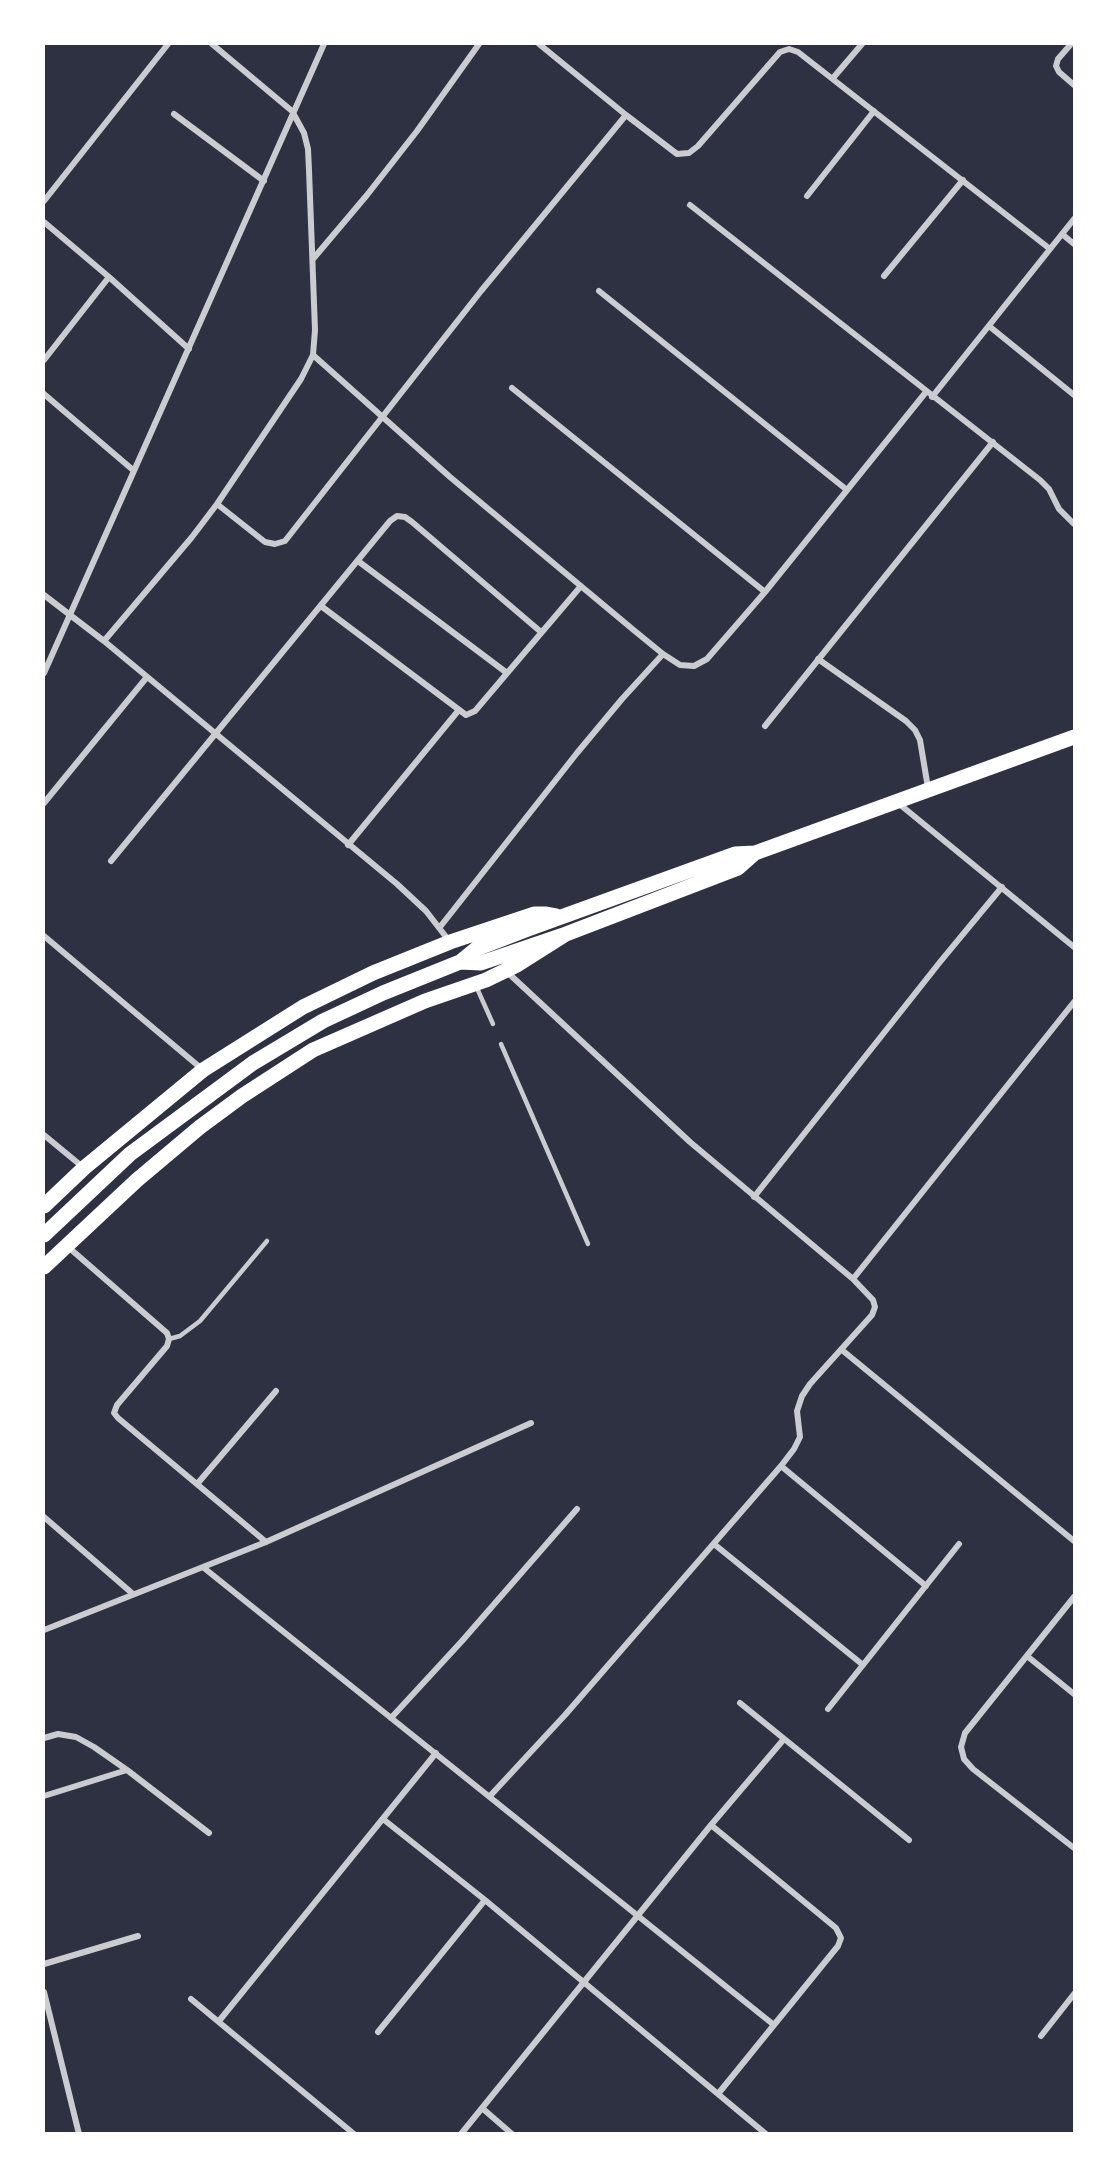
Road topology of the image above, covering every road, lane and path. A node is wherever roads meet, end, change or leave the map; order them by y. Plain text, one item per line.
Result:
1 (168, 44) edge
2 (212, 44) edge
3 (324, 44) edge
4 (479, 44) edge
5 (539, 44) edge
6 (862, 44) edge
7 (1071, 44) edge
8 (833, 78) junction
9 (1074, 85) edge
10 (292, 111) junction
11 (874, 111) junction
12 (174, 114) dead end
13 (626, 115) junction
14 (963, 180) junction
15 (264, 181) junction
16 (807, 196) dead end
17 (44, 201) edge
18 (690, 205) dead end
19 (1074, 219) edge
20 (44, 222) edge
21 (1062, 234) junction
22 (1074, 244) edge
23 (1050, 249) junction
24 (312, 259) junction
25 (884, 276) dead end
26 (109, 278) junction
27 (598, 291) dead end
28 (989, 326) junction
29 (189, 350) junction
30 (313, 356) junction
31 (44, 360) edge
32 (512, 388) dead end
33 (926, 392) junction
34 (44, 394) edge
35 (1074, 395) edge
36 (932, 397) junction
37 (382, 415) junction
38 (993, 442) junction
39 (133, 470) junction
40 (847, 490) junction
41 (217, 504) junction
42 (1074, 524) edge
43 (358, 561) junction
44 (581, 586) junction
45 (765, 592) junction
46 (44, 595) edge
47 (321, 606) junction
48 (70, 616) junction
49 (541, 632) junction
50 (104, 641) junction
51 (663, 654) junction
52 (818, 659) junction
53 (44, 673) edge
54 (507, 673) junction
55 (147, 677) junction
56 (458, 711) junction
57 (765, 726) dead end
58 (216, 734) junction
59 (1074, 737) edge
60 (928, 790) junction
61 (897, 802) junction
62 (44, 803) edge
63 (348, 845) junction
64 (111, 861) dead end
65 (675, 884) junction
66 (1002, 887) junction
67 (560, 917) junction
68 (440, 927) junction
69 (566, 934) junction
70 (44, 936) edge
71 (450, 942) junction
72 (1074, 947) edge
73 (460, 962) junction
74 (505, 971) junction
75 (475, 983) junction
76 (1074, 1002) edge
77 (493, 1024) dead end
78 (501, 1044) dead end
79 (203, 1070) junction
80 (44, 1135) edge
81 (84, 1168) junction
82 (754, 1197) junction
83 (44, 1206) edge
84 (44, 1235) edge
85 (267, 1241) dead end
86 (588, 1244) dead end
87 (66, 1246) junction
88 (44, 1267) edge
89 (853, 1279) junction
90 (169, 1339) junction
91 (842, 1350) junction
92 (276, 1391) dead end
93 (531, 1423) dead end
94 (781, 1466) junction
95 (198, 1483) junction
96 (577, 1509) dead end
97 (44, 1517) edge
98 (1074, 1541) edge
99 (266, 1542) junction
100 (714, 1544) junction
101 (959, 1544) dead end
102 (204, 1568) junction
103 (926, 1586) junction
104 (133, 1594) junction
105 (1074, 1597) edge
106 (44, 1630) edge
107 (1027, 1656) junction
108 (863, 1665) junction
109 (1074, 1694) edge
110 (740, 1703) dead end
111 (828, 1709) dead end
112 (391, 1718) junction
113 (44, 1738) edge
114 (784, 1739) junction
115 (436, 1753) junction
116 (127, 1770) junction
117 (44, 1796) edge
118 (490, 1796) junction
119 (383, 1819) junction
120 (711, 1825) junction
121 (209, 1833) dead end
122 (909, 1840) dead end
123 (1074, 1848) edge
124 (485, 1900) junction
125 (638, 1914) junction
126 (138, 1936) dead end
127 (44, 1964) edge
128 (584, 1983) junction
129 (44, 1992) edge
130 (1074, 1994) edge
131 (191, 1999) dead end
132 (219, 2021) junction
133 (774, 2025) junction
134 (378, 2032) dead end
135 (1041, 2036) dead end
136 (718, 2094) junction
137 (482, 2108) junction
138 (79, 2133) edge
139 (354, 2133) edge
140 (461, 2133) edge
141 (512, 2133) edge
142 (766, 2133) edge

1 - 17 street
2 - 10 street
3 - 10 street
4 - 24 street
5 - 13 street
6 - 8 street
7 - 9 street
8 - 11 street
8 - 13 street
10 - 15 street
10 - 24 street
11 - 14 street
11 - 16 street
12 - 15 street
13 - 37 street
14 - 23 street
14 - 25 street
15 - 29 street
18 - 33 street
19 - 21 street
20 - 26 street
21 - 22 street
21 - 23 street
23 - 28 street
24 - 30 street
26 - 29 street
26 - 31 street
27 - 40 street
28 - 35 street
28 - 36 street
29 - 39 street
30 - 37 street
30 - 41 street
32 - 45 street
33 - 36 street
33 - 40 street
34 - 39 street
36 - 38 street
37 - 41 street
37 - 44 street
38 - 42 street
38 - 52 street
39 - 48 street
40 - 45 street
41 - 50 street
43 - 47 street
43 - 49 street
43 - 54 street
44 - 49 street
44 - 51 street
45 - 51 street
46 - 48 street
47 - 56 street
47 - 58 street
48 - 50 street
48 - 53 street
49 - 54 street
50 - 55 street
51 - 68 street
52 - 57 street
52 - 60 street
54 - 56 street
55 - 58 street
55 - 62 street
56 - 63 street
58 - 63 street
58 - 64 street
59 - 60 main road
60 - 61 main road
61 - 65 main road
61 - 66 street
63 - 68 street
65 - 67 main road
65 - 69 main road
66 - 72 street
66 - 82 street
67 - 71 main road
67 - 73 main road
68 - 71 street
69 - 73 main road
69 - 74 main road
70 - 79 street
71 - 79 main road
73 - 84 main road
74 - 75 main road
74 - 82 street
75 - 77 lane
75 - 87 main road
76 - 89 street
78 - 86 lane
79 - 81 main road
80 - 81 street
81 - 83 main road
82 - 89 street
85 - 90 lane
87 - 88 main road
87 - 90 street
89 - 91 street
90 - 95 street
91 - 94 street
91 - 98 street
92 - 95 street
93 - 99 street
94 - 100 street
94 - 103 street
95 - 99 street
96 - 112 street
97 - 104 street
99 - 102 street
100 - 108 street
100 - 118 street
101 - 103 street
102 - 104 street
102 - 112 street
103 - 108 street
104 - 106 street
105 - 107 street
107 - 109 street
107 - 123 street
108 - 111 street
110 - 114 street
112 - 115 street
113 - 116 street
114 - 120 street
114 - 122 street
115 - 118 street
115 - 119 street
116 - 117 street
116 - 121 street
118 - 125 street
119 - 124 street
119 - 132 street
120 - 125 street
120 - 133 street
124 - 128 street
124 - 134 street
125 - 128 street
125 - 133 street
126 - 127 street
128 - 136 street
128 - 137 street
129 - 138 street
130 - 135 street
131 - 132 street
132 - 139 street
133 - 136 street
136 - 142 street
137 - 140 street
137 - 141 street

